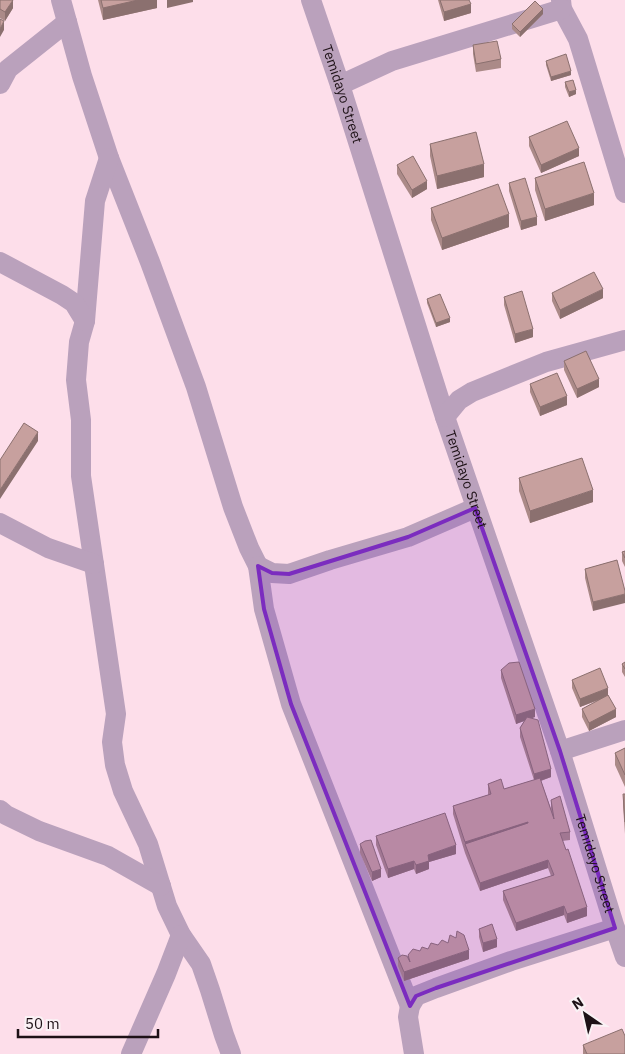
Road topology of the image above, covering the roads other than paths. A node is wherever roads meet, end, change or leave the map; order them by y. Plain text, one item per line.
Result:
1 (61, 0) edge
2 (311, 0) edge
3 (562, 4) edge
4 (67, 22) junction
5 (0, 84) edge
6 (340, 85) junction
7 (109, 158) junction
8 (625, 193) edge
9 (0, 262) edge
10 (86, 321) junction
11 (625, 340) edge
12 (445, 417) junction
13 (475, 508) junction
14 (0, 523) edge
15 (94, 564) junction
16 (258, 566) junction
17 (625, 730) edge
18 (560, 751) junction
19 (0, 810) edge
20 (161, 886) junction
21 (615, 928) junction
22 (181, 935) junction
23 (625, 957) edge
24 (410, 1006) junction
25 (131, 1054) edge
26 (231, 1054) edge
27 (414, 1054) edge

1 - 4 street
2 - 6 street, Temidayo Street
3 - 6 street
3 - 8 street
4 - 5 street
4 - 7 street
6 - 12 street, Temidayo Street
7 - 10 street
7 - 16 street
9 - 10 street
10 - 15 street
11 - 12 street
12 - 13 street, Temidayo Street
13 - 16 street
13 - 18 street, Temidayo Street
14 - 15 street
15 - 20 street
16 - 24 street
17 - 18 street
18 - 21 street, Temidayo Street
19 - 20 street
20 - 22 street
21 - 23 street, Temidayo Street
21 - 24 street
22 - 25 street
22 - 26 street
24 - 27 street

